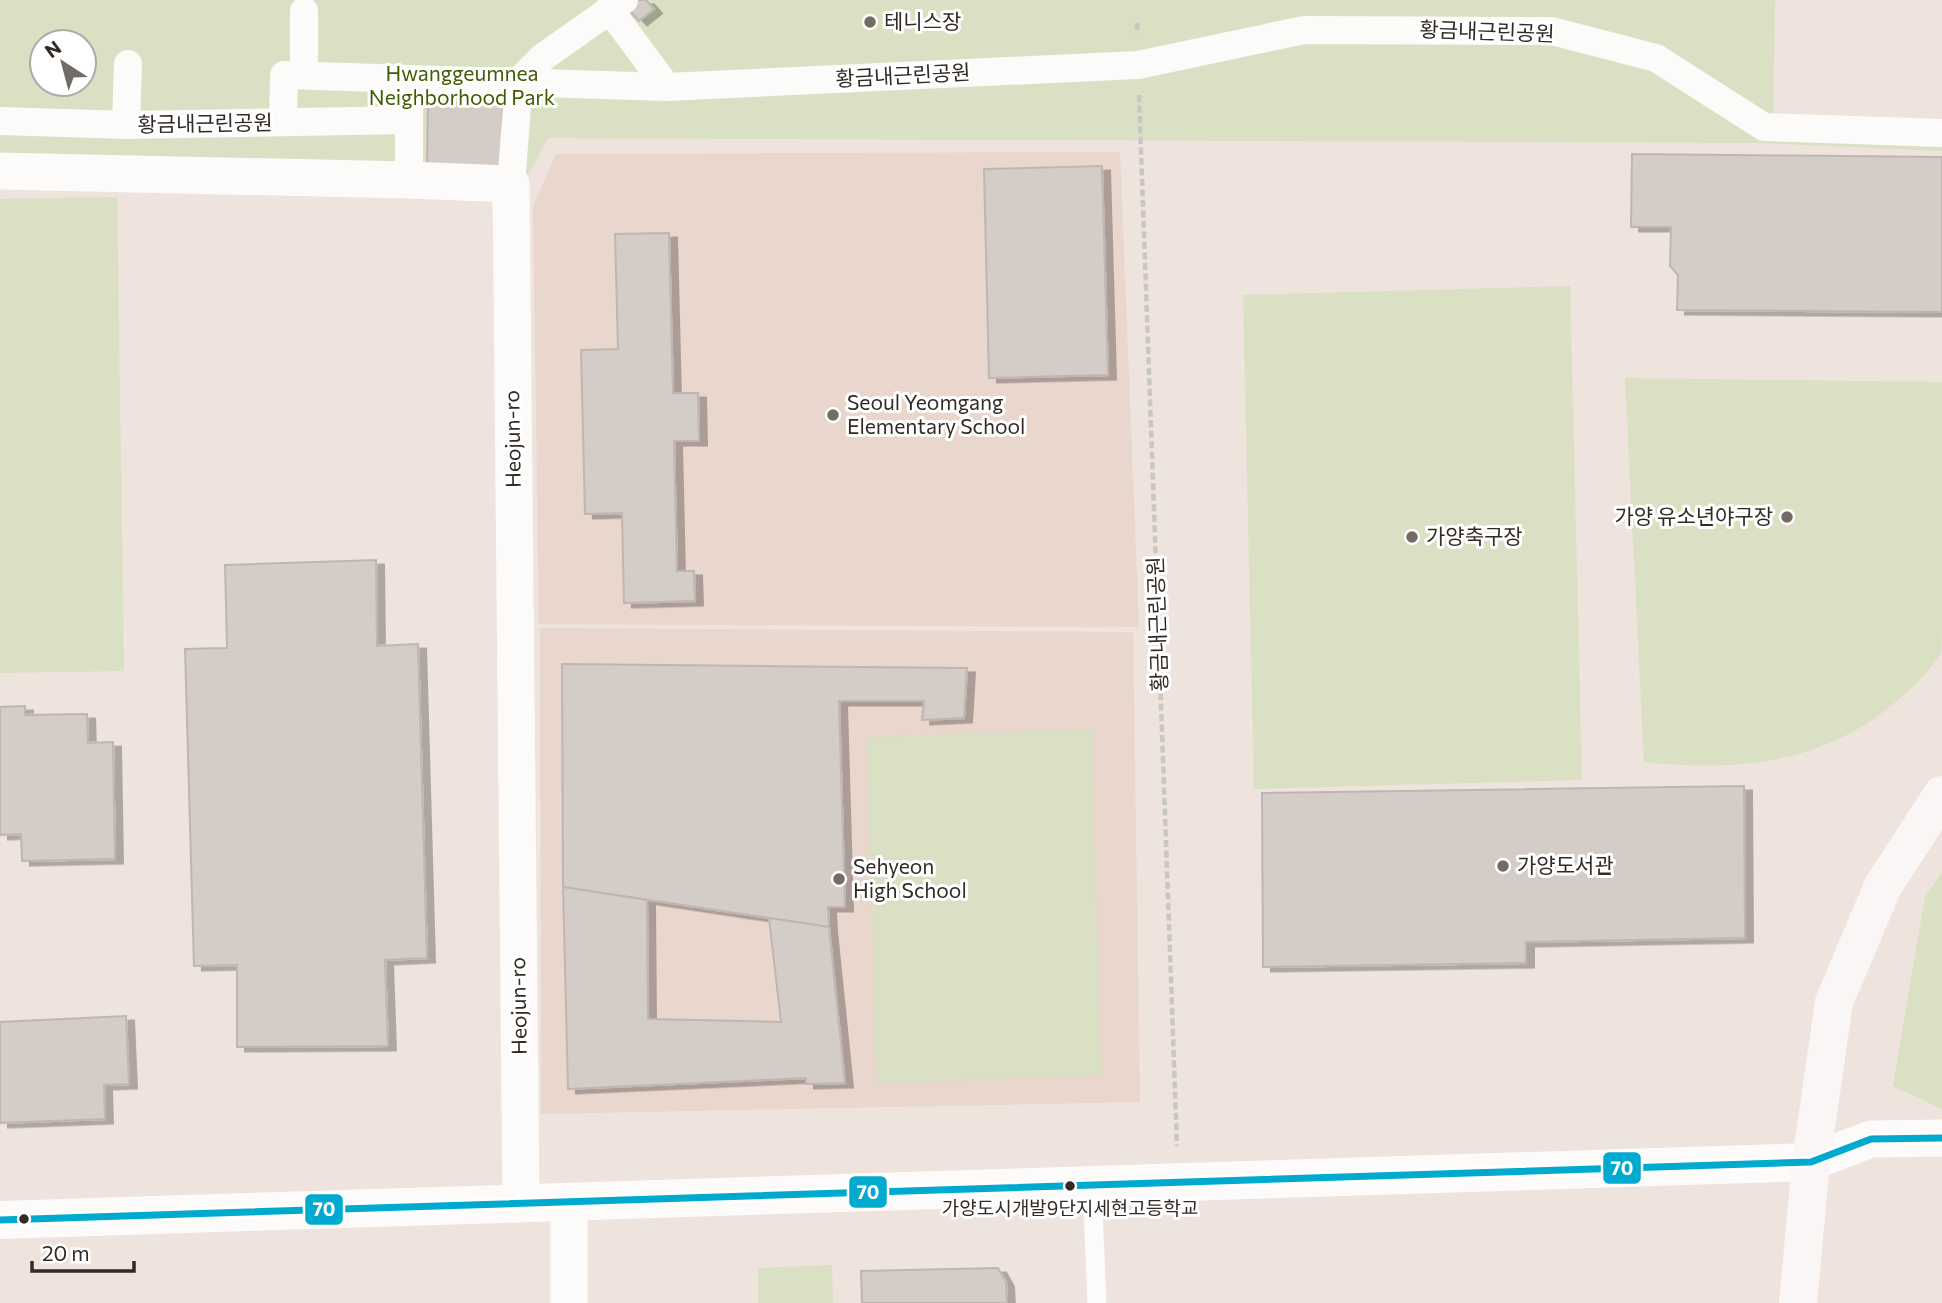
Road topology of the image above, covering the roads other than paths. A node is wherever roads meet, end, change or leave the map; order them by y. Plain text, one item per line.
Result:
1 (616, 5) edge
2 (304, 12) dead end
3 (121, 75) dead end
4 (304, 75) junction
5 (410, 79) junction
6 (519, 81) junction
7 (667, 87) junction
8 (409, 120) junction
9 (0, 121) edge
10 (283, 122) junction
11 (126, 125) junction
12 (1942, 133) edge
13 (0, 171) edge
14 (409, 180) junction
15 (510, 184) junction
16 (1942, 795) edge
17 (1942, 1138) edge
18 (1811, 1162) junction
19 (1092, 1185) junction
20 (569, 1202) junction
21 (521, 1204) junction
22 (0, 1220) edge
23 (569, 1303) edge
24 (1097, 1303) edge
25 (1798, 1303) edge

1 - 6 street
1 - 7 street
2 - 4 street
3 - 11 street, 황금내근린공원
4 - 5 street, 황금내근린공원
4 - 10 street, 황금내근린공원
5 - 6 street, 황금내근린공원
5 - 8 street
6 - 7 street, 황금내근린공원
6 - 15 street
7 - 12 street, 황금내근린공원
8 - 10 street, 황금내근린공원
8 - 14 street
9 - 11 street, 황금내근린공원
10 - 11 street, 황금내근린공원
13 - 14 street
14 - 15 street
15 - 21 street, Heojun-ro
16 - 18 main road
17 - 18 street
18 - 19 street
18 - 25 main road
19 - 20 street
19 - 24 lane
20 - 21 street
20 - 23 street
21 - 22 street

